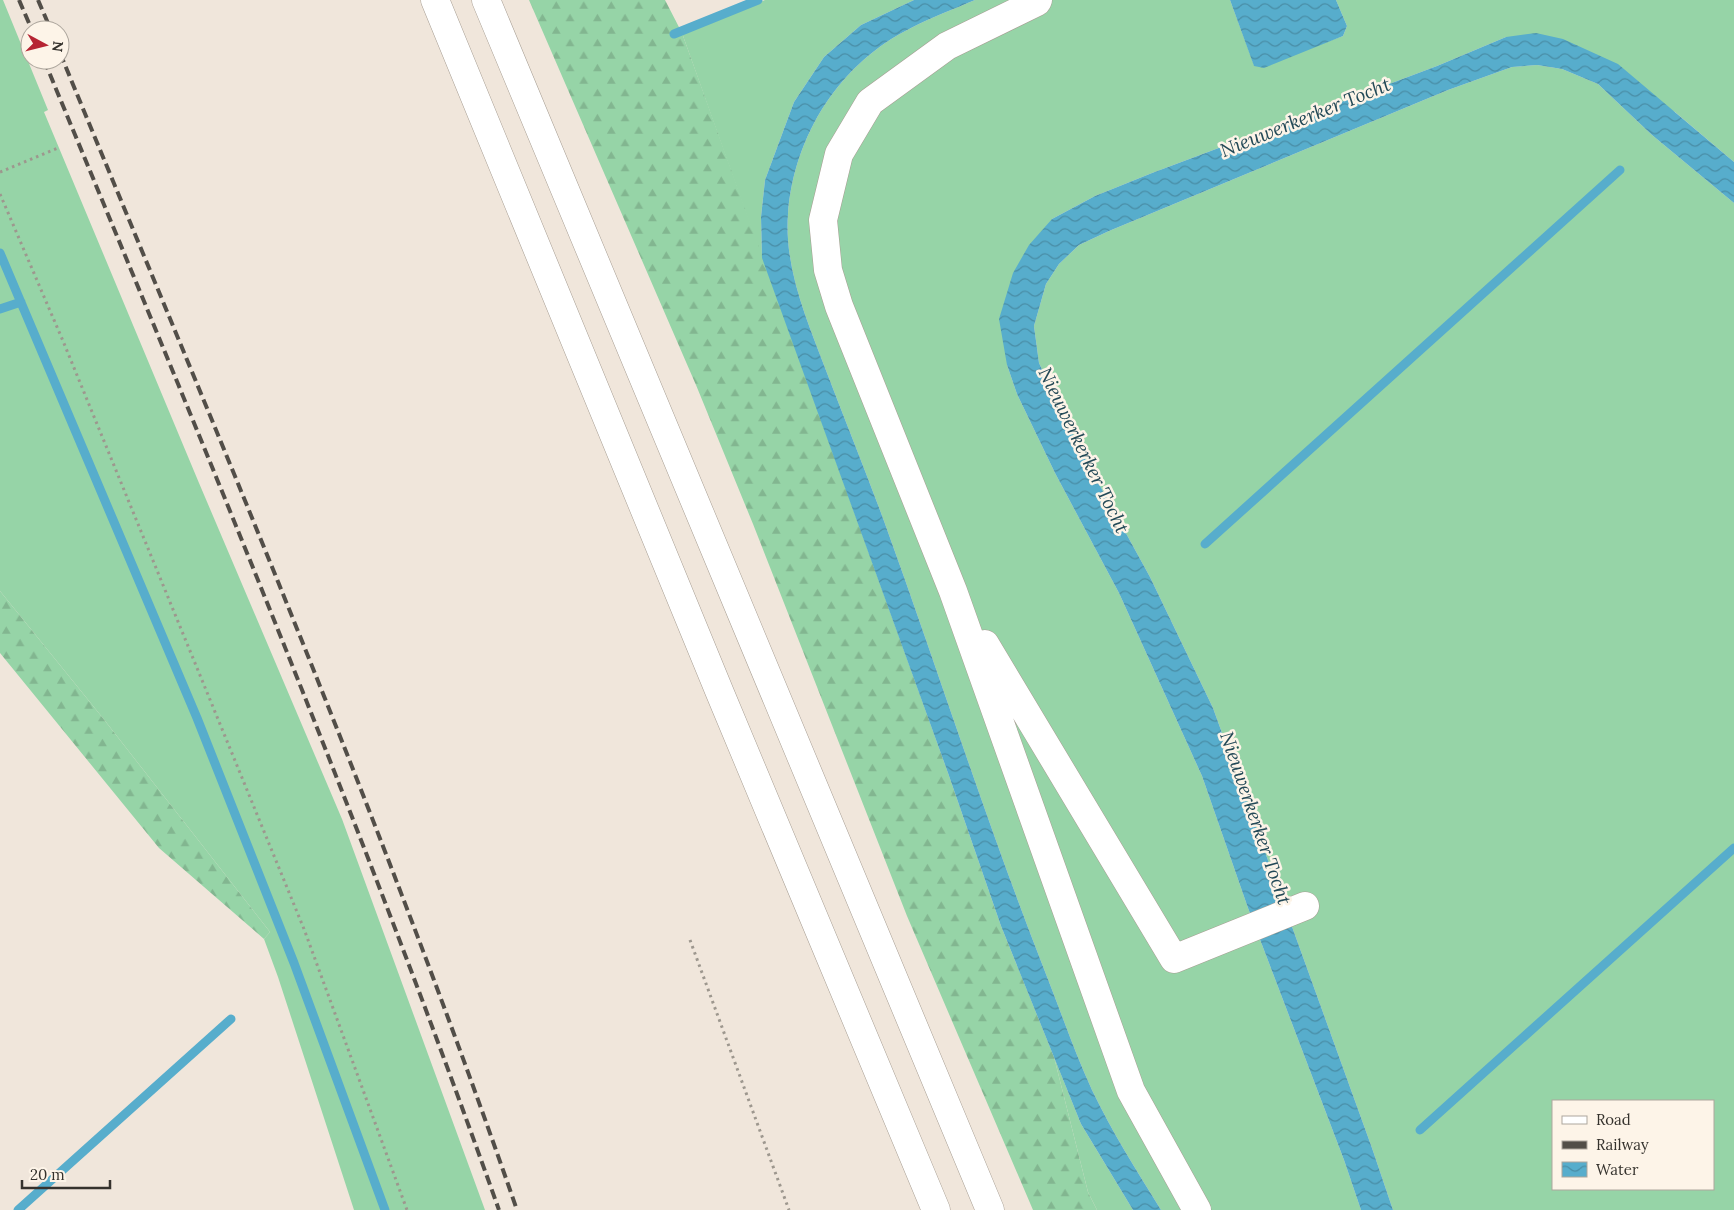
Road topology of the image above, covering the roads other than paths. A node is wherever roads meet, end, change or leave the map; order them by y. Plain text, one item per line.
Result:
1 (435, 0) edge
2 (486, 0) edge
3 (1038, 0) edge
4 (953, 591) junction
5 (1305, 906) dead end
6 (936, 1210) edge
7 (990, 1210) edge
8 (1197, 1210) edge

1 - 6 main road
2 - 7 main road
3 - 4 main road
4 - 5 main road
4 - 8 main road

